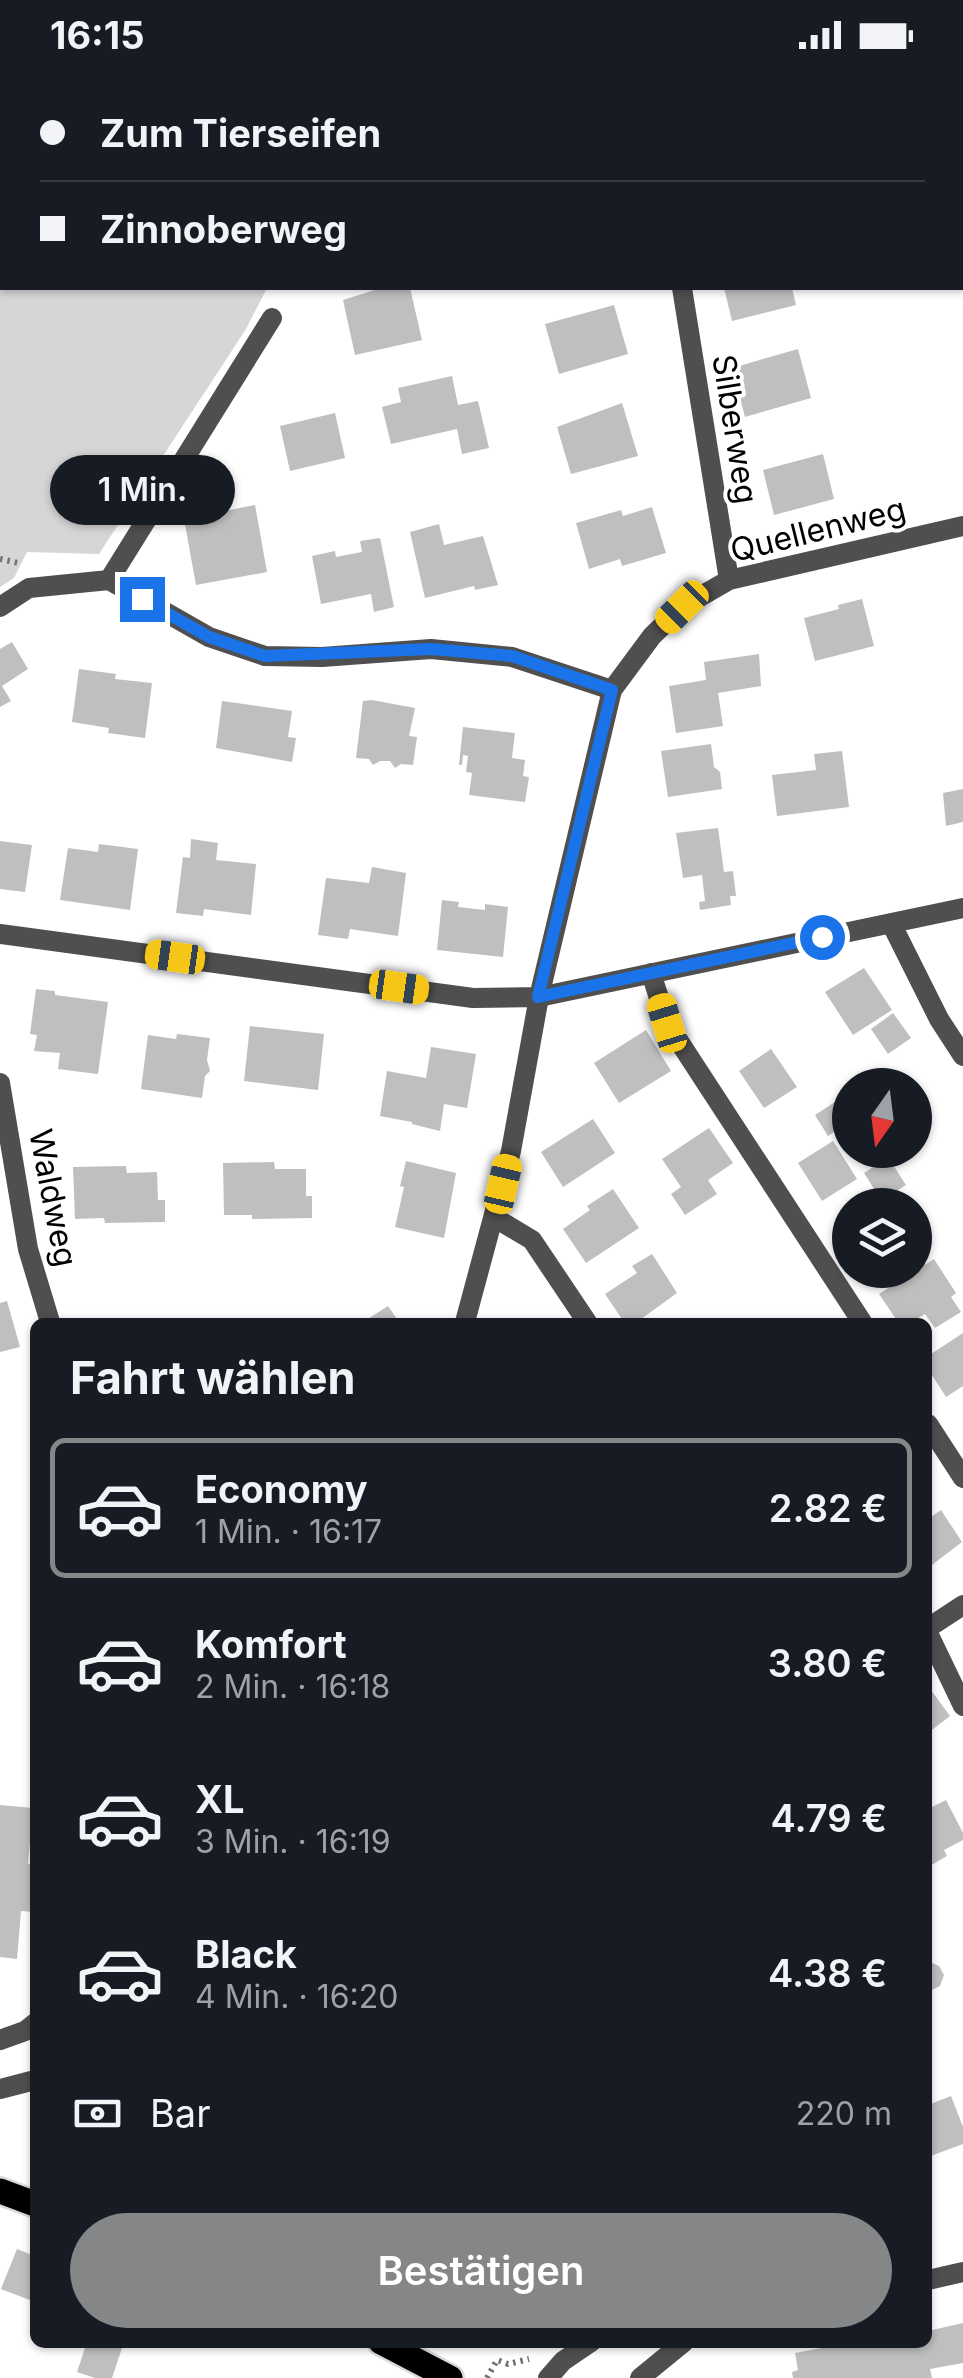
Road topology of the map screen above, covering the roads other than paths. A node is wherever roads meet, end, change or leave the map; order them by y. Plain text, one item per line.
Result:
1 (682, 290) edge
2 (272, 318) dead end
3 (963, 526) edge
4 (109, 580) junction
5 (730, 580) junction
6 (0, 607) edge
7 (612, 690) junction
8 (963, 908) edge
9 (891, 922) junction
10 (0, 934) edge
11 (651, 973) junction
12 (538, 997) junction
13 (963, 1056) edge
14 (0, 1084) edge
15 (495, 1218) junction
16 (49, 1318) edge
17 (466, 1318) edge
18 (584, 1318) edge
19 (859, 1318) edge
20 (932, 1430) edge
21 (963, 1478) edge
22 (963, 1605) edge
23 (932, 1628) edge
24 (932, 1640) edge
25 (963, 1706) edge
26 (30, 2027) edge
27 (0, 2040) edge
28 (30, 2081) edge
29 (0, 2089) edge
30 (0, 2191) edge
31 (30, 2202) edge
32 (963, 2272) edge
33 (932, 2279) edge
34 (392, 2348) edge
35 (582, 2348) edge
36 (678, 2348) edge
37 (681, 2348) edge
38 (450, 2378) edge
39 (548, 2378) edge
40 (640, 2378) edge
41 (668, 2378) edge

1 - 5 street, Silberweg
2 - 4 street
3 - 5 street, Quellenweg
4 - 6 street
4 - 7 street
5 - 7 street, Quellenweg
7 - 12 street
8 - 9 street
9 - 11 street
9 - 13 street
10 - 12 street
11 - 12 street
11 - 19 street
12 - 15 street
14 - 16 street, Waldweg
15 - 17 street
15 - 18 street
20 - 21 street
22 - 23 street
24 - 25 street
26 - 27 street
28 - 29 street
30 - 31 main road
32 - 33 street
34 - 38 main road
35 - 39 street
36 - 40 street
37 - 41 street

